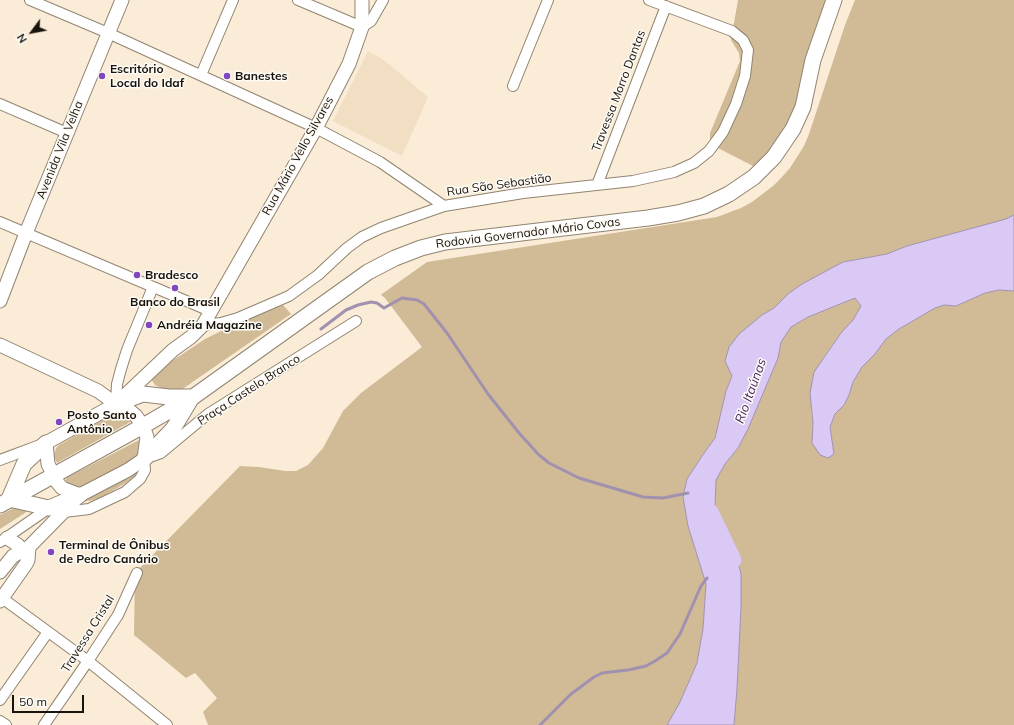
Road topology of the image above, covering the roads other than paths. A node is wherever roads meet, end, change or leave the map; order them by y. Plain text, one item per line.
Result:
1 (30, 0) edge
2 (122, 0) edge
3 (233, 0) edge
4 (298, 0) edge
5 (362, 0) edge
6 (383, 0) edge
7 (548, 0) edge
8 (649, 0) edge
9 (834, 0) edge
10 (666, 6) junction
11 (362, 27) junction
12 (108, 33) junction
13 (201, 75) junction
14 (513, 86) dead end
15 (0, 104) edge
16 (316, 128) junction
17 (67, 132) junction
18 (596, 185) junction
19 (444, 206) junction
20 (0, 222) edge
21 (26, 233) junction
22 (153, 287) junction
23 (0, 301) edge
24 (210, 311) junction
25 (356, 321) dead end
26 (203, 325) junction
27 (0, 345) edge
28 (193, 397) junction
29 (116, 404) junction
30 (143, 426) junction
31 (46, 443) junction
32 (144, 459) junction
33 (0, 460) edge
34 (52, 475) junction
35 (80, 495) junction
36 (5, 502) edge
37 (56, 510) junction
38 (4, 540) edge
39 (25, 549) junction
40 (0, 572) edge
41 (138, 573) dead end
42 (1, 599) edge
43 (48, 632) junction
44 (88, 661) junction
45 (0, 700) edge
46 (0, 721) edge
47 (6, 725) edge
48 (44, 725) edge
49 (167, 725) edge

1 - 12 street
2 - 12 main road, Avenida Vila Velha
3 - 13 street
4 - 11 street
5 - 11 main road
6 - 11 street, Rua Mário Vello Silvares
7 - 14 street
8 - 10 street
9 - 28 highway, Rodovia Governador Mário Covas
10 - 18 street, Travessa Morro Dantas
10 - 18 street, Rua São Sebastião
11 - 16 main road, Rua Mário Vello Silvares
12 - 13 street
12 - 17 main road, Avenida Vila Velha
13 - 16 street
15 - 17 street
16 - 19 street
16 - 24 main road, Rua Mário Vello Silvares
17 - 21 main road, Avenida Vila Velha
18 - 19 street, Rua São Sebastião
19 - 26 street, Rua São Sebastião
20 - 21 street
21 - 22 street
21 - 23 main road, Avenida Vila Velha
22 - 24 street
22 - 29 street
24 - 26 main road, Rua Mário Vello Silvares
25 - 32 street, Praça Castelo Branco
26 - 29 main road, Rua Mário Vello Silvares
27 - 29 main road
28 - 29 highway
28 - 30 highway, Rodovia Governador Mário Covas
28 - 32 highway
29 - 30 main road
29 - 31 main road
30 - 32 main road
30 - 34 highway, Rodovia Governador Mário Covas
31 - 33 street
31 - 34 main road
31 - 36 highway
32 - 35 main road, Praça Castelo Branco
32 - 37 street
34 - 35 main road
34 - 36 highway, Rodovia Governador Mário Covas
35 - 37 highway
36 - 37 highway
37 - 38 street
37 - 39 main road
38 - 39 main road
39 - 40 main road
39 - 42 main road
41 - 44 street, Travessa Cristal
42 - 43 street
43 - 44 street
43 - 45 street
44 - 48 street, Travessa Cristal
44 - 49 street
46 - 47 street

